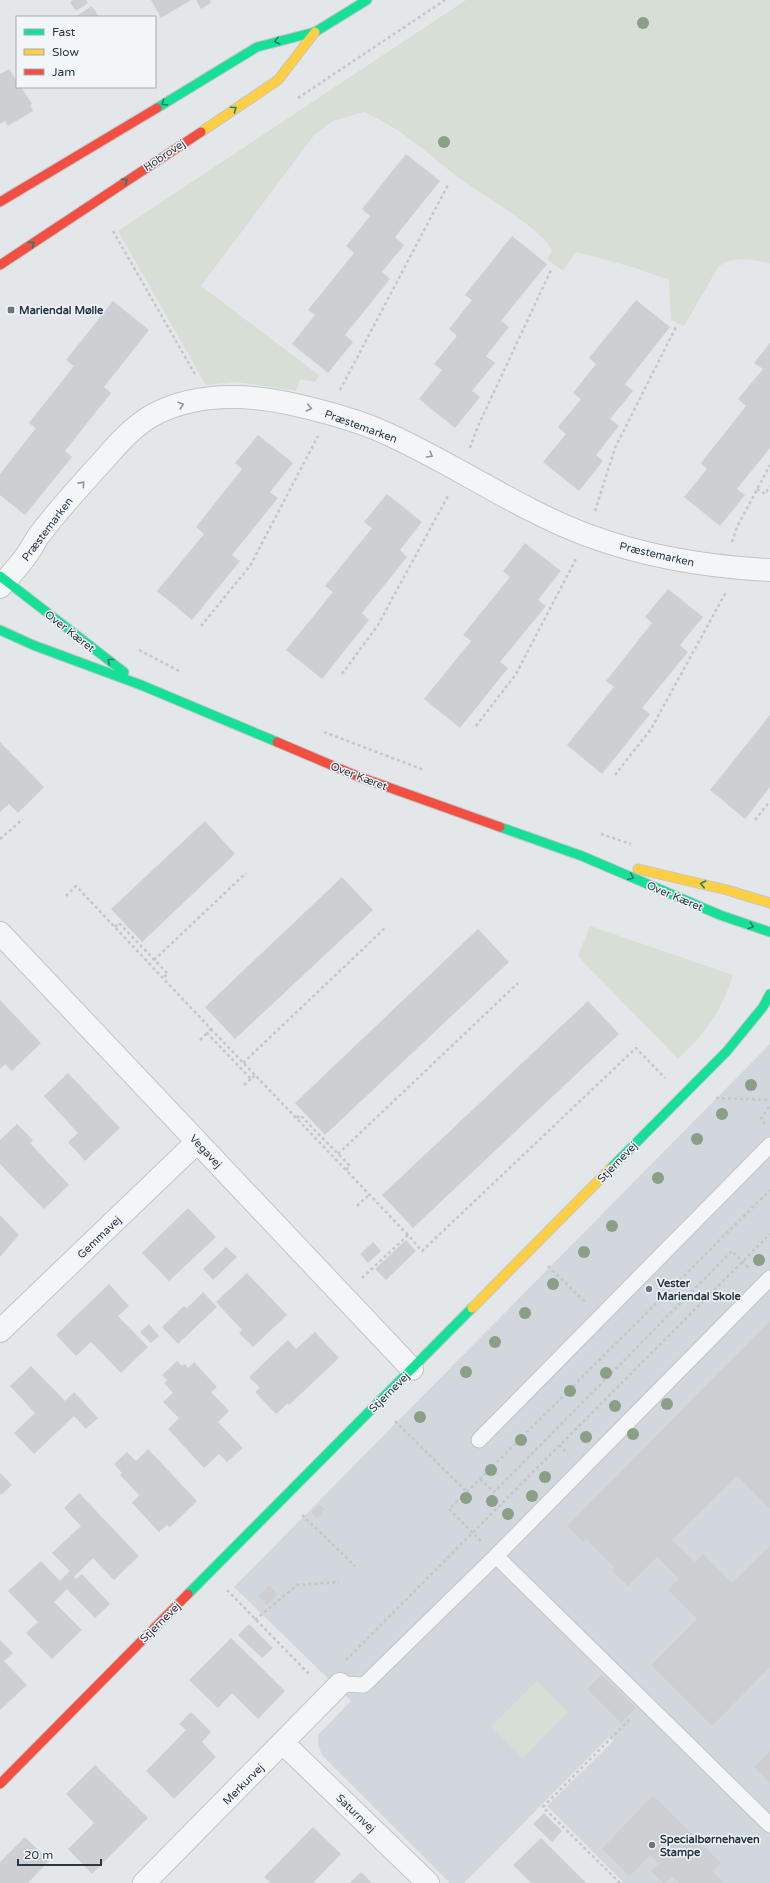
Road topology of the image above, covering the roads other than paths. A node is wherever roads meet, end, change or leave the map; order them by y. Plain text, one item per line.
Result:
1 (367, 0) edge
2 (315, 32) junction
3 (54, 171) junction
4 (0, 202) edge
5 (0, 212) edge
6 (0, 265) edge
7 (770, 570) edge
8 (1, 581) edge
9 (0, 630) edge
10 (141, 685) junction
11 (582, 856) junction
12 (770, 903) edge
13 (770, 932) edge
14 (0, 933) edge
15 (770, 994) edge
16 (197, 1142) junction
17 (770, 1145) edge
18 (770, 1278) edge
19 (0, 1331) edge
20 (412, 1369) junction
21 (479, 1440) dead end
22 (496, 1556) junction
23 (335, 1690) joint
24 (283, 1743) junction
25 (0, 1784) edge
26 (770, 1825) edge
27 (144, 1883) edge
28 (428, 1883) edge

1 - 2 main road, Hobrovej
2 -> 3 main road, Hobrovej
6 -> 2 main road, Hobrovej
3 - 4 main road, Hobrovej
3 - 5 main road
8 -> 7 street, Præstemarken
10 -> 8 main road, Over Kæret
9 - 10 main road, Over Kæret
10 - 11 main road, Over Kæret
12 -> 11 main road, Over Kæret
11 -> 13 main road, Over Kæret
14 - 16 street, Vegavej
15 - 20 main road, Stjernevej
16 - 19 street, Gemmavej
16 - 20 street, Vegavej
17 - 21 lane
18 - 22 lane
20 - 25 main road, Stjernevej
22 - 23 lane
22 - 26 lane
23 - 24 street, Merkurvej
24 - 27 street, Merkurvej
24 - 28 street, Saturnvej

